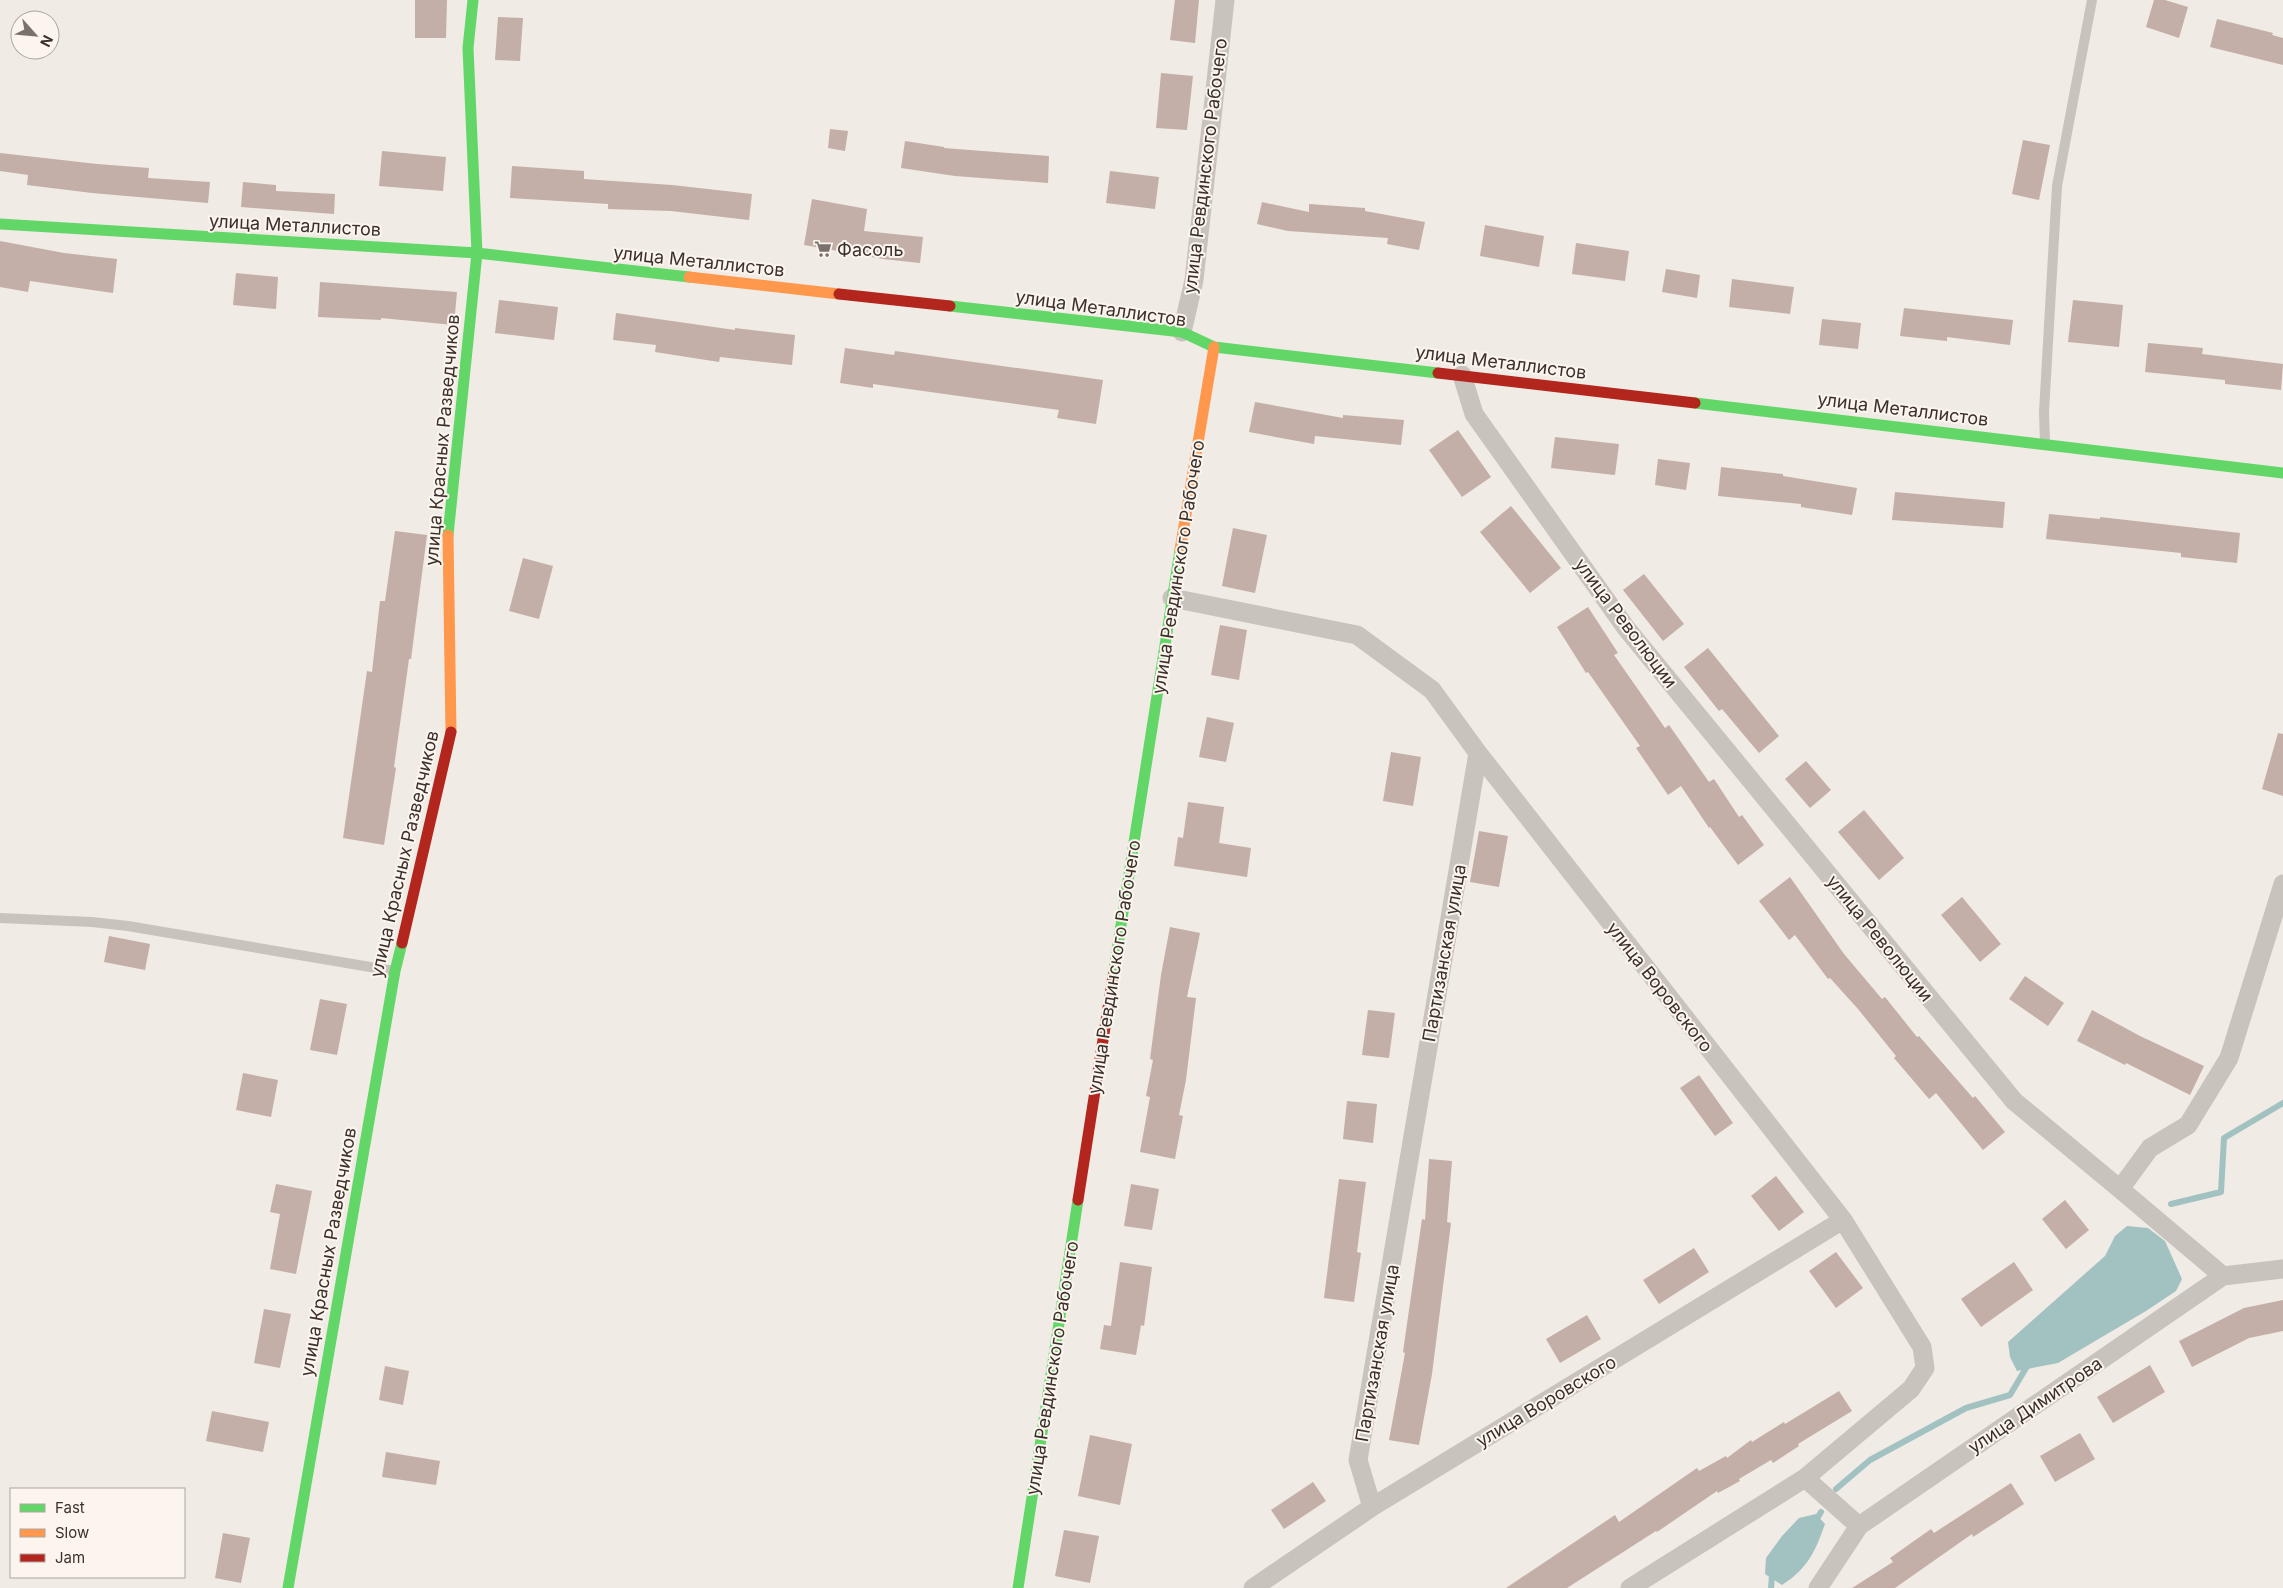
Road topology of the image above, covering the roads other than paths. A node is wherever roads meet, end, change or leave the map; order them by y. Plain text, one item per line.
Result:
1 (473, 0) edge
2 (1225, 0) edge
3 (2092, 0) edge
4 (0, 224) edge
5 (477, 253) junction
6 (1182, 332) junction
7 (1214, 347) junction
8 (1462, 375) junction
9 (2044, 443) junction
10 (2283, 472) edge
11 (1172, 598) junction
12 (1478, 753) junction
13 (2283, 884) edge
14 (0, 918) edge
15 (395, 971) junction
16 (2120, 1189) junction
17 (1843, 1220) junction
18 (2283, 1269) edge
19 (2223, 1276) junction
20 (1805, 1478) junction
21 (1372, 1507) junction
22 (1859, 1526) junction
23 (288, 1588) edge
24 (1018, 1588) edge
25 (1253, 1588) edge
26 (1630, 1588) edge
27 (1818, 1588) edge

1 - 5 street, улица Красных Разведчиков
2 - 6 street, улица Ревдинского Рабочего
3 - 9 lane
4 - 5 street, улица Металлистов
5 - 6 street, улица Металлистов
5 - 15 street, улица Красных Разведчиков
6 - 7 street, улица Металлистов
7 - 8 street, улица Металлистов
7 - 11 street, улица Ревдинского Рабочего
8 - 9 street, улица Металлистов
8 - 16 street, улица Революции
9 - 10 street, улица Металлистов
11 - 12 street
11 - 24 street, улица Ревдинского Рабочего
12 - 17 street, улица Воровского
12 - 21 street, Партизанская улица
13 - 16 street
14 - 15 lane
15 - 23 street, улица Красных Разведчиков
16 - 19 street, улица Революции
17 - 20 street, улица Воровского
17 - 21 street, улица Воровского
18 - 19 street, улица Димитрова
19 - 22 street, улица Димитрова
20 - 22 street
20 - 26 street
21 - 25 street, улица Воровского
22 - 27 street, улица Димитрова

